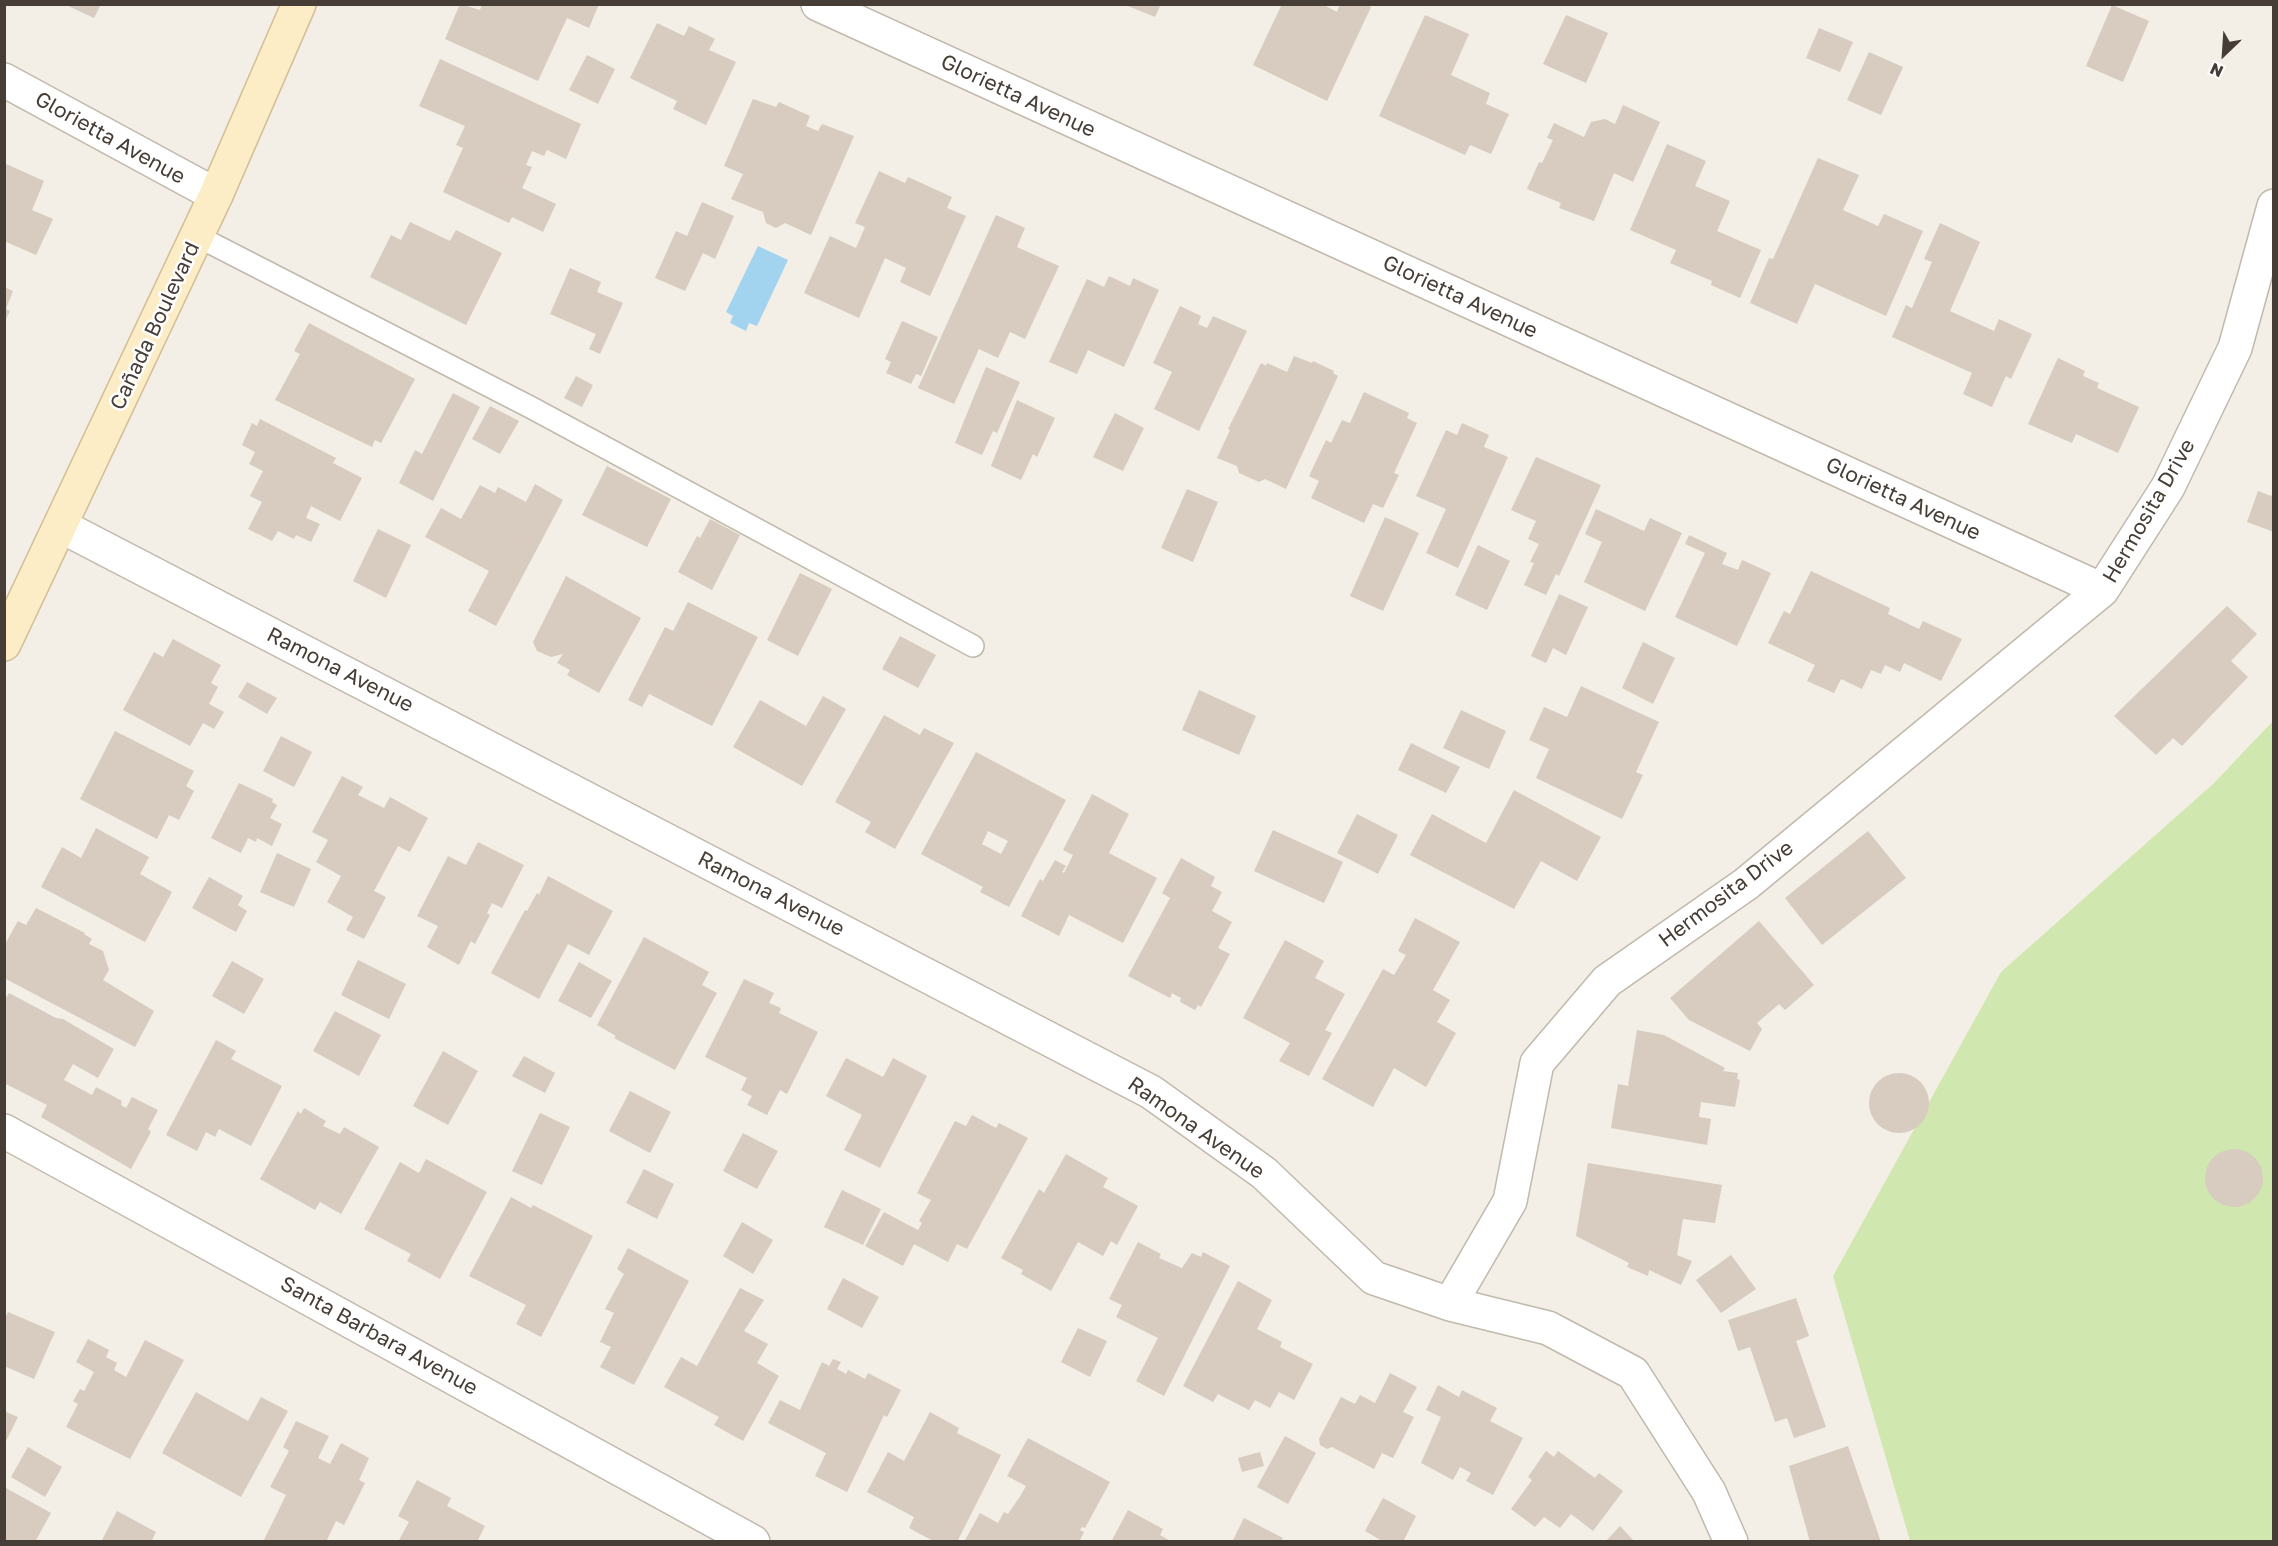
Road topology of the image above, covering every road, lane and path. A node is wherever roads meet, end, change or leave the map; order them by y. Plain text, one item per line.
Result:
1 (299, 4) edge
2 (818, 4) edge
3 (4, 80) edge
4 (216, 195) junction
5 (2274, 206) edge
6 (197, 236) junction
7 (61, 526) junction
8 (2102, 590) junction
9 (4, 644) edge
10 (973, 646) dead end
11 (4, 1131) edge
12 (1450, 1304) junction
13 (753, 1542) edge
14 (1731, 1542) edge

1 - 4 main road, Cañada Boulevard
2 - 8 street, Glorietta Avenue
3 - 4 street, Glorietta Avenue
4 - 6 main road, Cañada Boulevard
5 - 8 street, Hermosita Drive
6 - 7 main road, Cañada Boulevard
6 - 10 lane
7 - 9 main road, Cañada Boulevard
7 - 12 street, Ramona Avenue
8 - 12 street, Hermosita Drive
11 - 13 street, Santa Barbara Avenue
12 - 14 street

